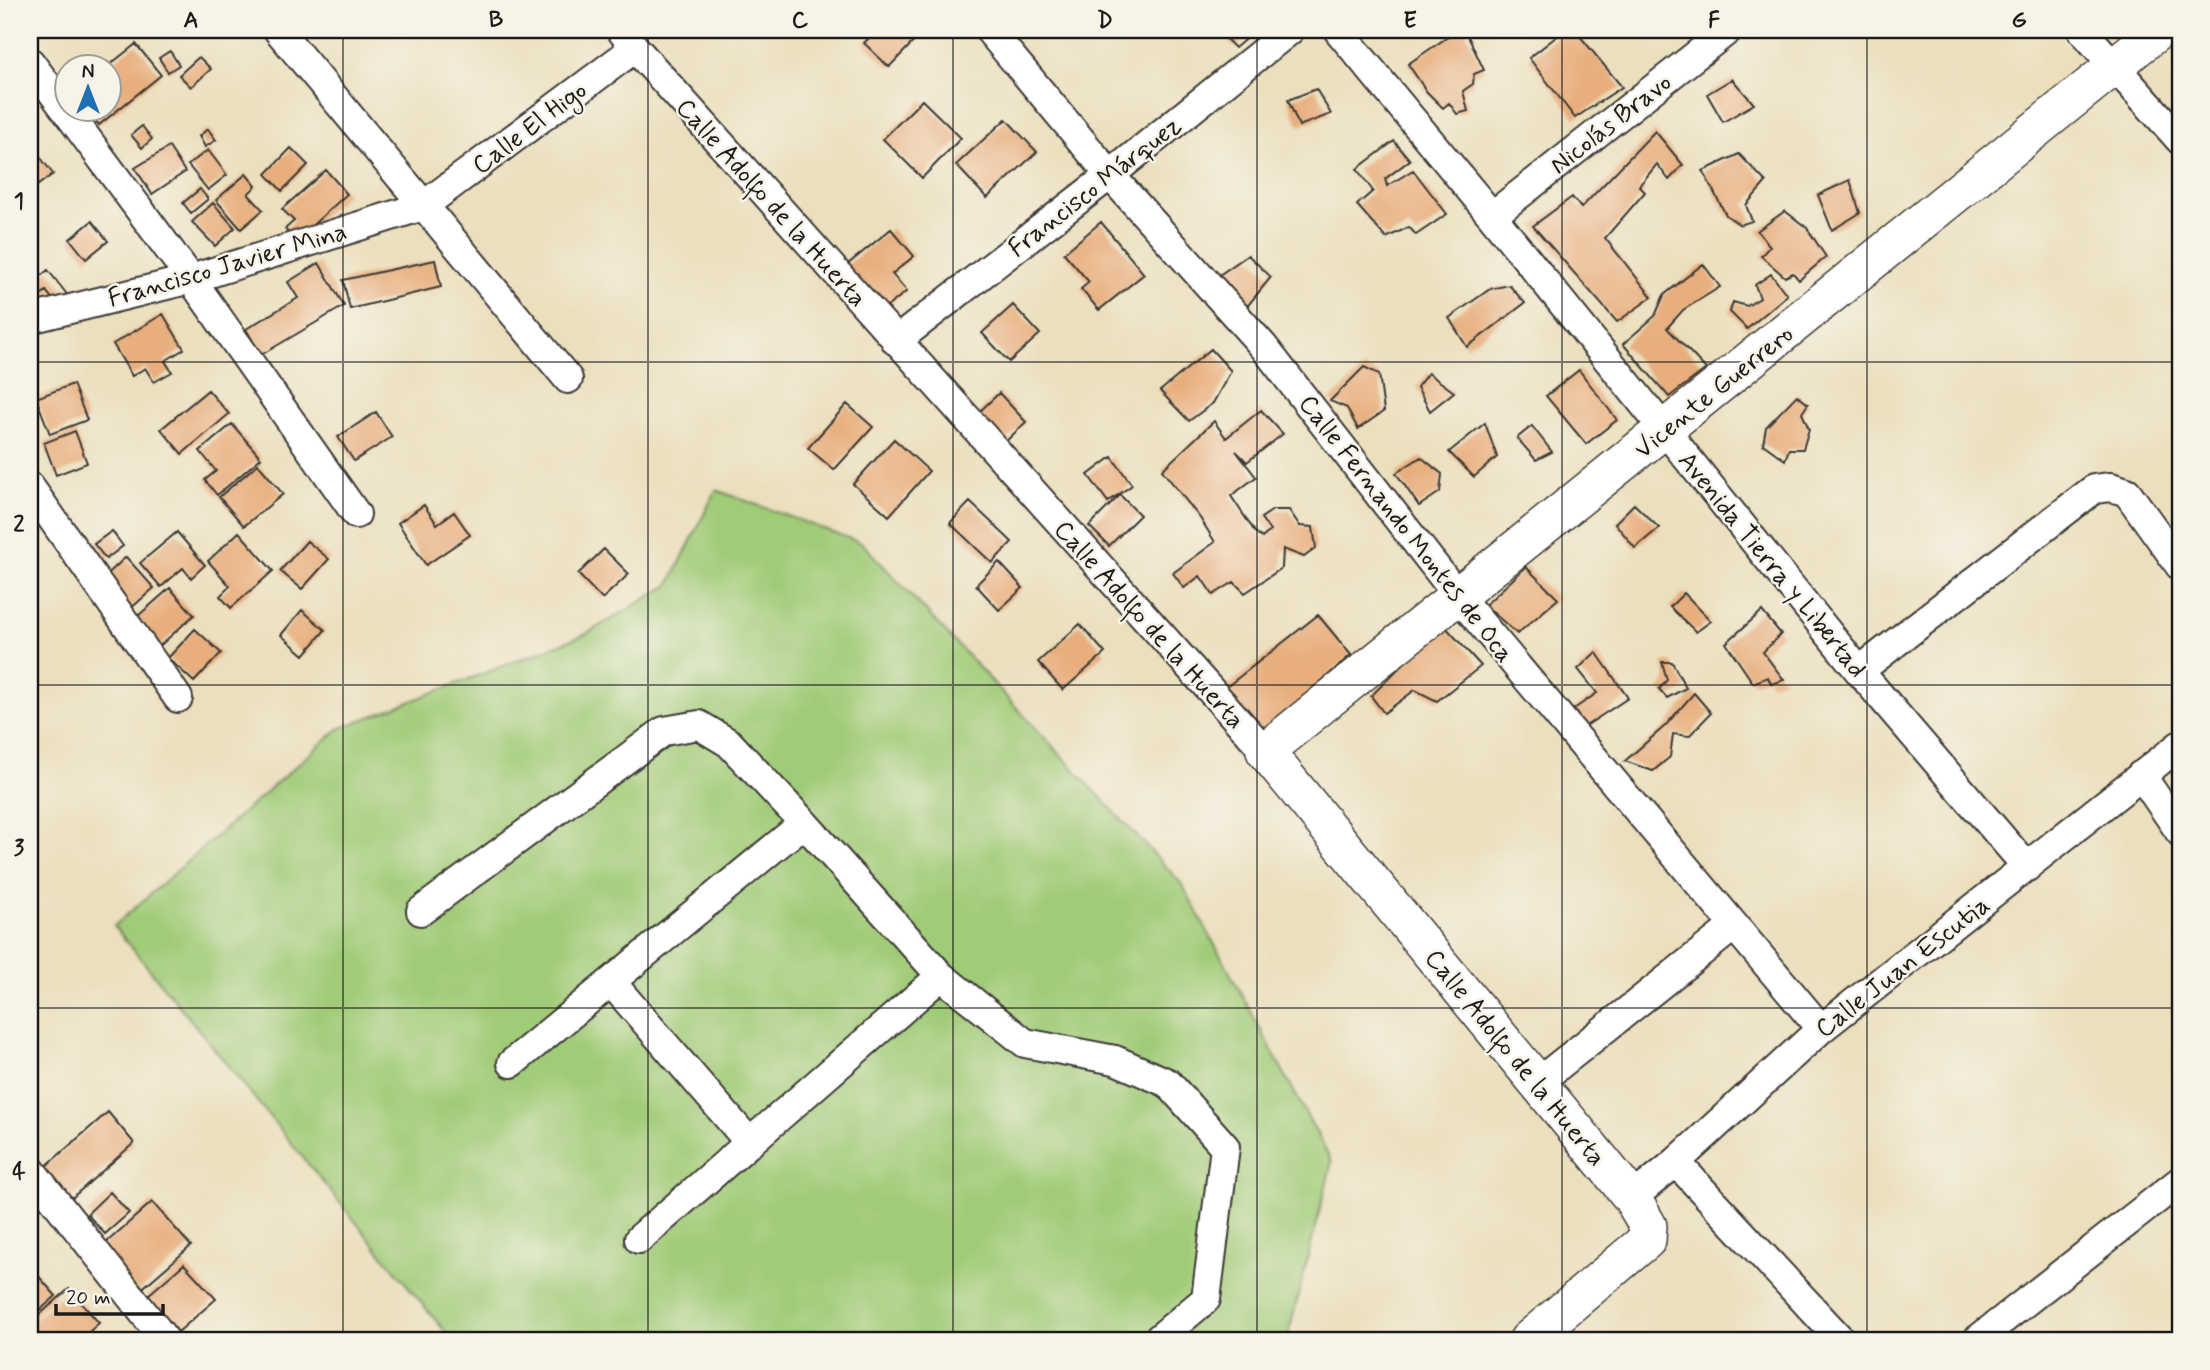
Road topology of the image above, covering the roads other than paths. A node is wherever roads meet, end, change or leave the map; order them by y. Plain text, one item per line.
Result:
1 (278, 30) edge
2 (989, 30) edge
3 (1290, 30) edge
4 (1338, 30) edge
5 (1728, 30) edge
6 (2082, 30) edge
7 (2159, 30) edge
8 (628, 39) edge
9 (30, 62) edge
10 (2114, 67) junction
11 (2180, 140) edge
12 (1110, 175) junction
13 (423, 206) junction
14 (1492, 216) junction
15 (191, 279) junction
16 (30, 319) edge
17 (896, 341) junction
18 (568, 379) dead end
19 (1664, 430) junction
20 (30, 487) edge
21 (356, 514) dead end
22 (2180, 566) edge
23 (1458, 596) junction
24 (1859, 671) junction
25 (178, 698) dead end
26 (2180, 745) edge
27 (1265, 751) junction
28 (2141, 775) junction
29 (804, 823) junction
30 (2180, 832) edge
31 (2027, 867) junction
32 (421, 911) dead end
33 (1734, 926) junction
34 (941, 976) junction
35 (611, 982) junction
36 (1821, 1029) junction
37 (512, 1063) dead end
38 (1537, 1083) junction
39 (750, 1143) junction
40 (1676, 1163) junction
41 (30, 1169) edge
42 (2180, 1181) edge
43 (1632, 1198) junction
44 (639, 1239) dead end
45 (165, 1340) edge
46 (1157, 1340) edge
47 (1528, 1340) edge
48 (1841, 1340) edge
49 (1977, 1340) edge

1 - 13 street
2 - 12 street, Calle Fernando Montes de Oca
3 - 12 street, Francisco Márquez
4 - 14 street, Avenida Tierra y Libertad
5 - 14 street, Nicolás Bravo
6 - 10 street
7 - 10 street, Vicente Guerrero
8 - 13 street, Calle El Higo
8 - 17 street, Calle Adolfo de la Huerta
9 - 15 street
10 - 11 street
10 - 19 street, Vicente Guerrero
12 - 17 street, Francisco Márquez
12 - 23 street, Calle Fernando Montes de Oca
13 - 15 street, Francisco Javier Mina
13 - 18 street
14 - 19 street, Avenida Tierra y Libertad
15 - 16 street, Francisco Javier Mina
15 - 21 street
17 - 27 street, Calle Adolfo de la Huerta
19 - 23 street, Vicente Guerrero
19 - 24 street, Avenida Tierra y Libertad
20 - 25 street
22 - 24 street
23 - 27 street, Vicente Guerrero
23 - 33 street, Calle Fernando Montes de Oca
24 - 31 street, Avenida Tierra y Libertad
26 - 28 street, Calle Juan Escutia
27 - 38 street, Calle Adolfo de la Huerta
28 - 30 street
28 - 31 street, Calle Juan Escutia
29 - 32 street
29 - 34 street
29 - 35 street
31 - 36 street, Calle Juan Escutia
33 - 36 street, Calle Fernando Montes de Oca
33 - 38 street
34 - 39 street
34 - 46 street
35 - 37 street
35 - 39 street
36 - 40 street, Calle Juan Escutia
38 - 43 street, Calle Adolfo de la Huerta
39 - 44 street
40 - 43 street, Calle Juan Escutia
40 - 48 street
41 - 45 street
42 - 49 street
43 - 47 street, Calle Adolfo de la Huerta

